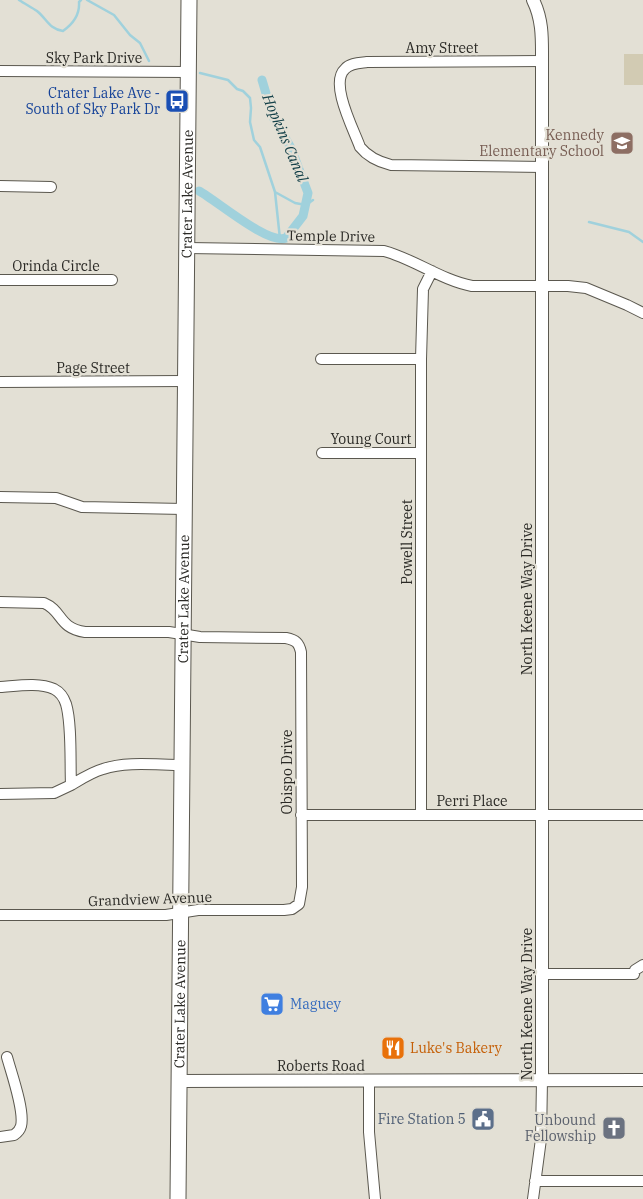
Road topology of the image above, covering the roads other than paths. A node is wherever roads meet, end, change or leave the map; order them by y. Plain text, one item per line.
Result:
1 (189, 0) edge
2 (533, 0) edge
3 (542, 61) junction
4 (0, 71) edge
5 (188, 72) junction
6 (543, 167) junction
7 (0, 186) edge
8 (51, 187) dead end
9 (186, 248) junction
10 (432, 271) junction
11 (0, 280) edge
12 (112, 280) dead end
13 (542, 287) junction
14 (643, 313) edge
15 (321, 359) dead end
16 (421, 359) junction
17 (185, 381) junction
18 (0, 382) edge
19 (322, 453) dead end
20 (420, 453) junction
21 (0, 497) edge
22 (184, 509) junction
23 (0, 602) edge
24 (183, 634) junction
25 (0, 687) edge
26 (182, 766) junction
27 (71, 785) junction
28 (0, 794) edge
29 (301, 815) junction
30 (421, 815) junction
31 (542, 815) junction
32 (643, 816) edge
33 (299, 904) joint
34 (180, 913) junction
35 (0, 915) edge
36 (643, 965) edge
37 (542, 974) junction
38 (7, 1056) dead end
39 (542, 1080) junction
40 (643, 1080) edge
41 (179, 1081) junction
42 (369, 1081) junction
43 (0, 1137) edge
44 (535, 1181) junction
45 (643, 1181) edge
46 (178, 1199) edge
47 (375, 1199) edge
48 (533, 1199) edge

1 - 5 main road, Crater Lake Avenue
2 - 3 street, North Keene Way Drive
3 - 6 street, North Keene Way Drive
3 - 6 street, Amy Street
4 - 5 street, Sky Park Drive
5 - 9 main road, Crater Lake Avenue
6 - 13 street, North Keene Way Drive
7 - 8 street
9 - 10 street, Temple Drive
9 - 17 main road, Crater Lake Avenue
10 - 13 street, Temple Drive
10 - 16 street, Powell Street
11 - 12 street, Orinda Circle
13 - 14 street, Temple Drive
13 - 31 street, North Keene Way Drive
15 - 16 street
16 - 20 street, Powell Street
17 - 18 street, Page Street
17 - 22 main road, Crater Lake Avenue
19 - 20 street, Young Court
20 - 30 street, Powell Street
21 - 22 street
22 - 24 main road, Crater Lake Avenue
23 - 24 street
24 - 26 main road, Crater Lake Avenue
24 - 29 street, Obispo Drive
25 - 27 street
26 - 27 street
26 - 34 main road, Crater Lake Avenue
27 - 28 street
29 - 30 street, Perri Place
29 - 33 street, Obispo Drive
30 - 31 street, Perri Place
31 - 32 street, Perri Place
31 - 37 street, North Keene Way Drive
33 - 34 street, Grandview Avenue
34 - 35 street, Grandview Avenue
34 - 41 main road, Crater Lake Avenue
36 - 37 street
37 - 39 street, North Keene Way Drive
38 - 43 street
39 - 40 street, Roberts Road
39 - 42 street, Roberts Road
39 - 44 street, North Keene Way Drive
41 - 42 street, Roberts Road
41 - 46 main road, Crater Lake Avenue
42 - 47 street
44 - 45 street
44 - 48 street, North Keene Way Drive

